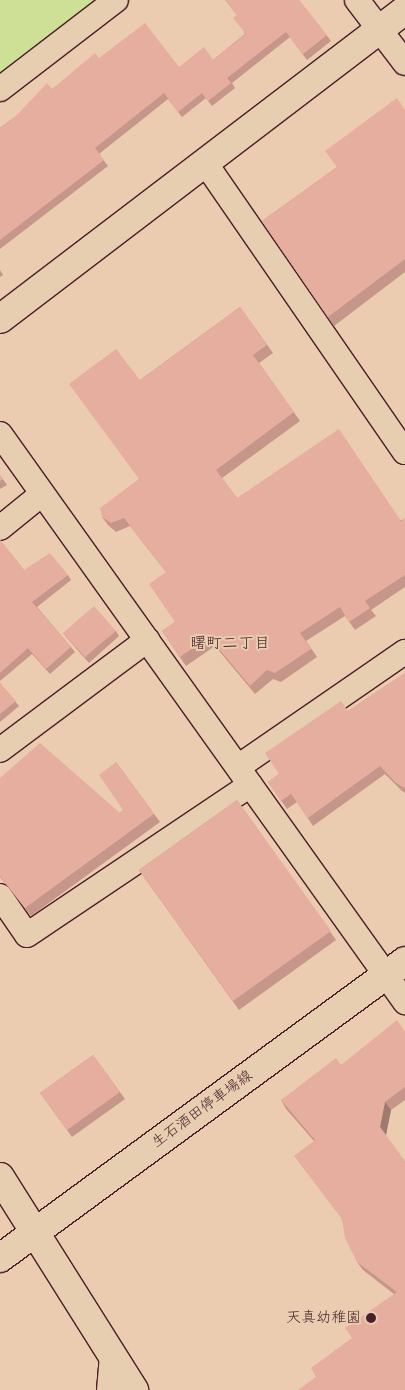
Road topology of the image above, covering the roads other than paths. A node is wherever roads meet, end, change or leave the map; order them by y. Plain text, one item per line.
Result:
1 (116, 0) edge
2 (357, 0) edge
3 (405, 10) edge
4 (380, 29) junction
5 (405, 63) edge
6 (0, 89) edge
7 (206, 164) junction
8 (0, 318) edge
9 (0, 434) edge
10 (405, 452) edge
11 (42, 494) junction
12 (0, 528) edge
13 (147, 640) junction
14 (405, 652) edge
15 (0, 750) edge
16 (244, 776) junction
17 (0, 896) edge
18 (395, 968) edge
19 (405, 1002) edge
20 (0, 1177) edge
21 (35, 1233) junction
22 (0, 1258) edge
23 (112, 1354) junction
24 (109, 1390) edge
25 (134, 1390) edge

1 - 6 street
2 - 4 street
3 - 4 street
4 - 5 street
4 - 7 street
7 - 8 street
7 - 10 street
9 - 11 street
11 - 12 street
11 - 13 street
13 - 15 street
13 - 16 street
14 - 16 street
16 - 17 street
16 - 18 street
18 - 19 street
18 - 21 street, 生石酒田停車場線
20 - 21 street
21 - 22 street, 生石酒田停車場線
21 - 23 street
23 - 24 street
23 - 25 street

